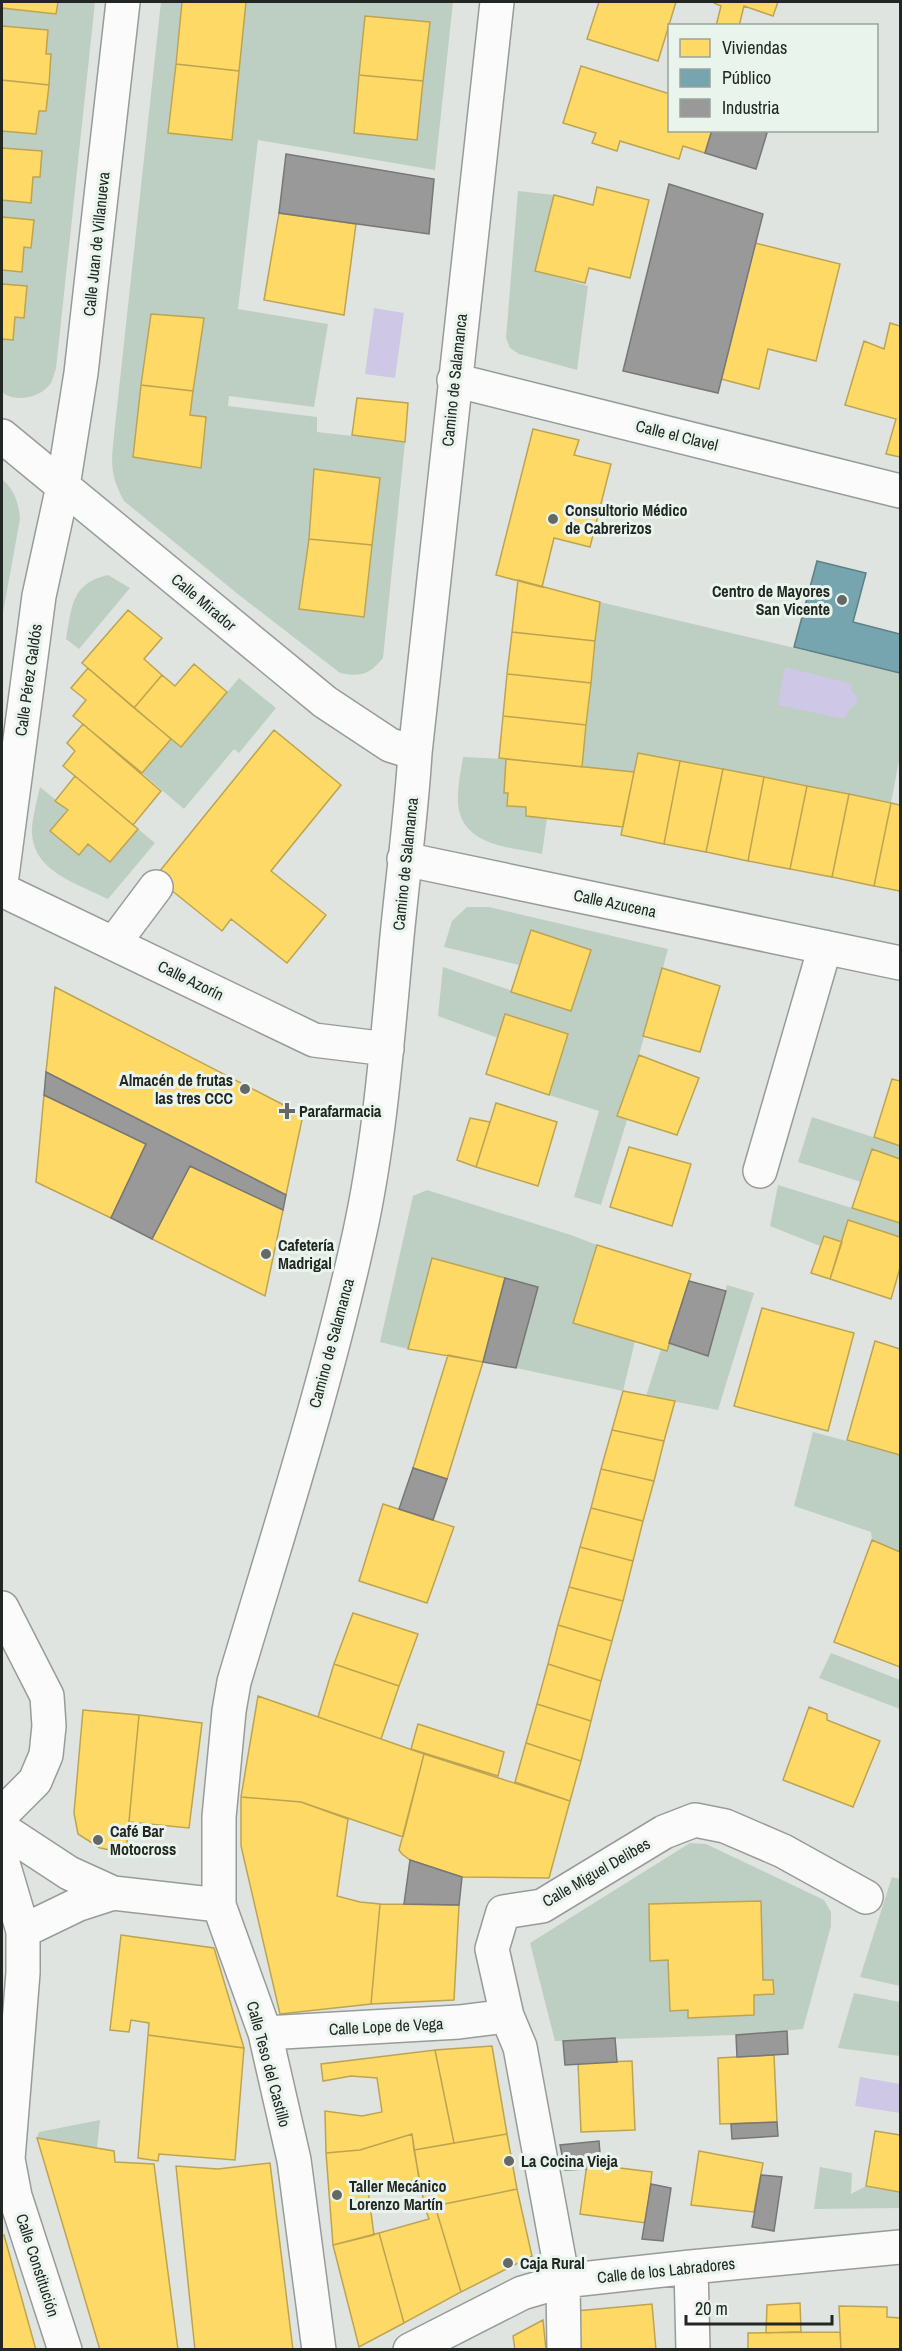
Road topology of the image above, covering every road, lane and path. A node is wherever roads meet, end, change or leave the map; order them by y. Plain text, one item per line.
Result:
1 (123, 2) edge
2 (497, 2) edge
3 (454, 380) junction
4 (2, 436) edge
5 (63, 486) junction
6 (900, 491) edge
7 (415, 753) junction
8 (404, 859) junction
9 (2, 876) edge
10 (156, 887) dead end
11 (2, 890) edge
12 (114, 943) junction
13 (825, 947) junction
14 (900, 963) edge
15 (387, 1049) junction
16 (760, 1171) dead end
17 (2, 1608) edge
18 (229, 1710) joint
19 (2, 1814) edge
20 (2, 1829) edge
21 (2, 1860) edge
22 (112, 1893) junction
23 (866, 1897) dead end
24 (219, 1905) junction
25 (23, 1931) junction
26 (507, 2016) junction
27 (264, 2033) junction
28 (6, 2191) edge
29 (900, 2247) edge
30 (691, 2267) junction
31 (563, 2282) junction
32 (65, 2349) edge
33 (318, 2349) edge
34 (410, 2349) edge
35 (564, 2349) edge
36 (693, 2349) edge

1 - 5 street, Calle Juan de Villanueva
2 - 3 street, Camino de Salamanca
3 - 6 street, Calle el Clavel
3 - 7 street, Camino de Salamanca
4 - 5 street, Calle Mirador
5 - 7 street, Calle Mirador
5 - 9 street, Calle Pérez Galdós
7 - 8 street, Camino de Salamanca
8 - 13 street, Calle Azucena
8 - 15 street, Camino de Salamanca
10 - 12 street
11 - 12 street, Calle Azorín
12 - 15 street, Calle Azorín
13 - 14 street, Calle Azucena
13 - 16 street
15 - 18 street, Camino de Salamanca
17 - 19 street
18 - 24 street, Calle Teso del Castillo
20 - 22 street
21 - 25 street, Calle Constitución
22 - 24 street
22 - 25 street
23 - 26 street, Calle Miguel Delibes
24 - 27 street, Calle Teso del Castillo
25 - 28 street, Calle Constitución
26 - 27 street, Calle Lope de Vega
26 - 31 street, Calle Miguel Delibes
27 - 33 street, Calle Teso del Castillo
28 - 32 street, Calle Constitución
29 - 30 street, Calle de los Labradores
30 - 31 street, Calle de los Labradores
30 - 36 street
31 - 34 street, Calle de los Labradores
31 - 35 street, Calle Miguel Delibes

